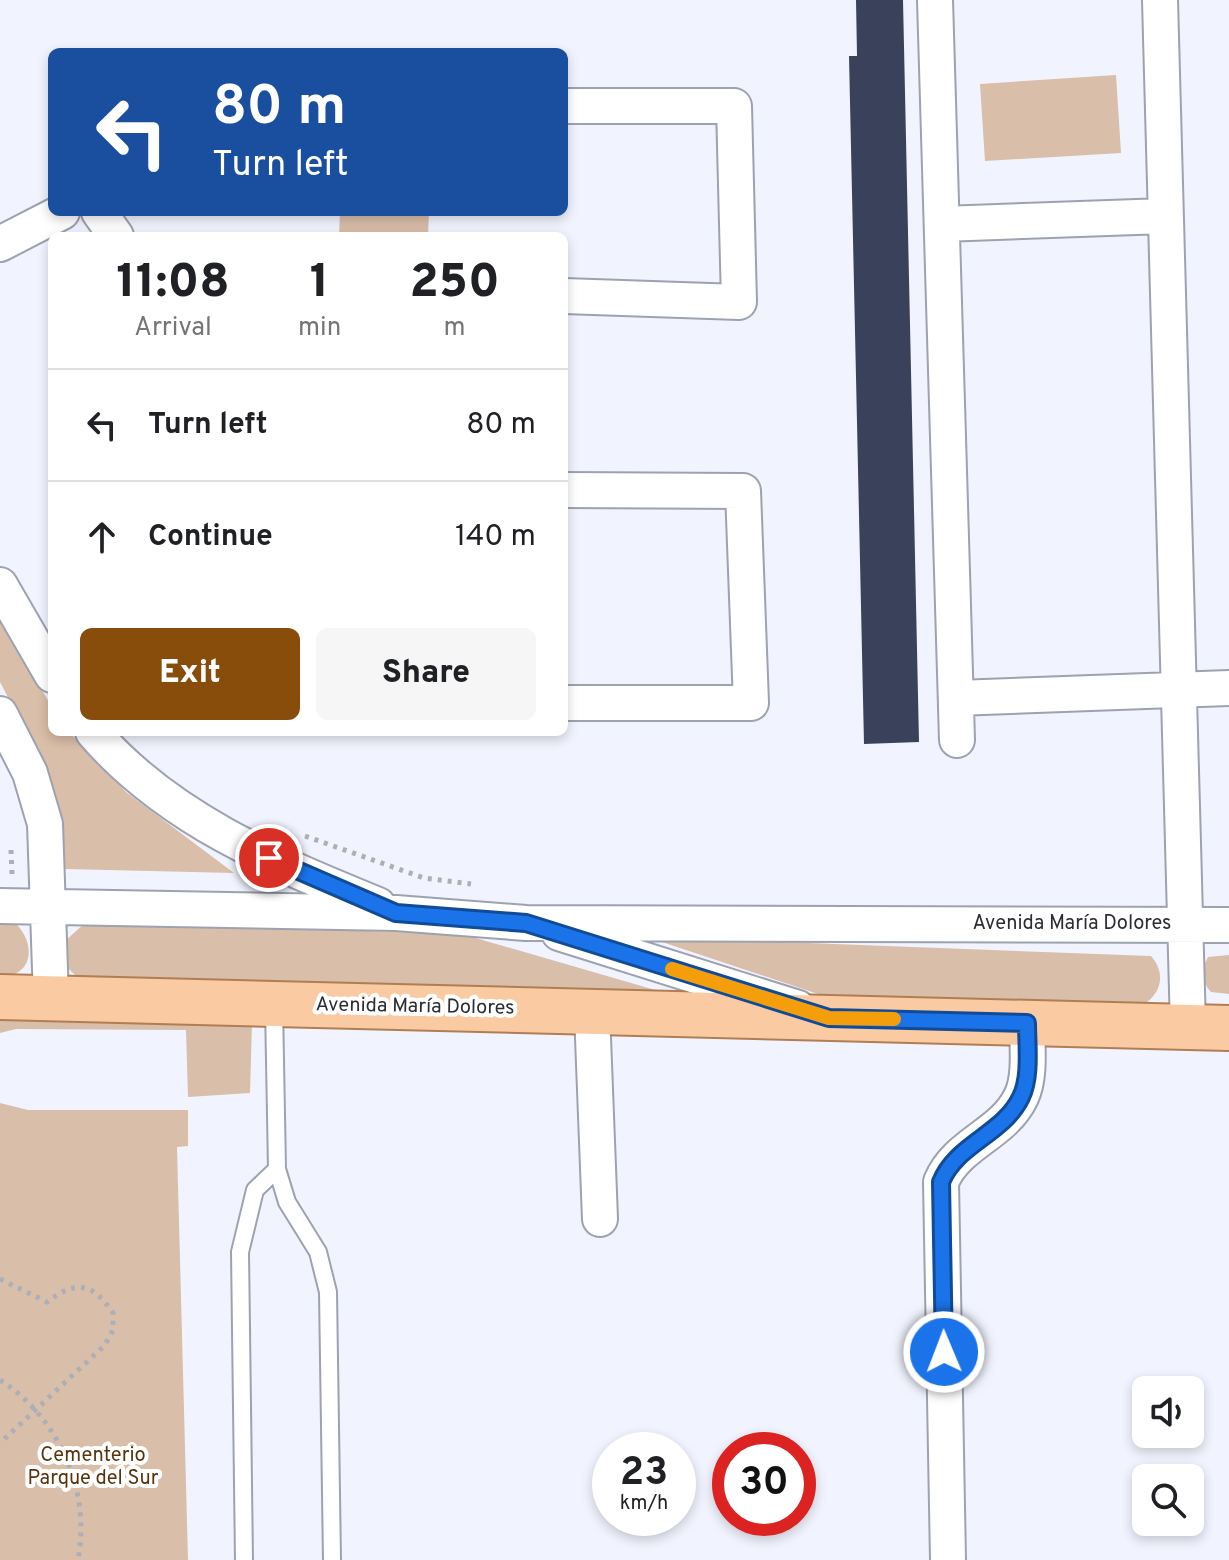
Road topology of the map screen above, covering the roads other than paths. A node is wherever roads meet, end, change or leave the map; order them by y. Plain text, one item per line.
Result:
1 (935, 0) edge
2 (1160, 0) edge
3 (568, 106) edge
4 (54, 216) edge
5 (1165, 216) junction
6 (942, 224) junction
7 (0, 244) edge
8 (568, 296) edge
9 (568, 490) edge
10 (0, 585) edge
11 (48, 668) edge
12 (1229, 688) edge
13 (1178, 691) junction
14 (956, 698) junction
15 (568, 703) edge
16 (0, 714) edge
17 (97, 736) edge
18 (957, 740) dead end
19 (0, 906) edge
20 (48, 908) junction
21 (396, 913) junction
22 (526, 923) junction
23 (1186, 924) junction
24 (1229, 925) edge
25 (0, 997) edge
26 (51, 998) junction
27 (274, 1004) junction
28 (592, 1012) junction
29 (829, 1018) junction
30 (1027, 1023) junction
31 (1208, 1027) edge
32 (277, 1169) junction
33 (600, 1219) dead end
34 (244, 1560) edge
35 (332, 1560) edge
36 (948, 1560) edge

1 - 6 street
2 - 5 street
3 - 8 street
4 - 7 street
5 - 6 street
5 - 13 street
6 - 14 street
9 - 15 street
10 - 11 street
12 - 13 street
13 - 14 street
13 - 23 street
14 - 18 street
16 - 20 street
17 - 21 street
19 - 20 street, Avenida María Dolores
20 - 21 street, Avenida María Dolores
20 - 26 street
21 - 22 street, Avenida María Dolores
22 - 23 street, Avenida María Dolores
22 - 29 street, Avenida María Dolores
23 - 24 street, Avenida María Dolores
23 - 31 street, Avenida María Dolores
25 - 26 main road, Avenida María Dolores
26 - 27 main road, Avenida María Dolores
27 - 28 main road, Avenida María Dolores
27 - 32 lane
28 - 29 main road, Avenida María Dolores
28 - 33 street
29 - 30 main road, Avenida María Dolores
30 - 31 main road, Avenida María Dolores
30 - 36 street
32 - 34 lane
32 - 35 lane

